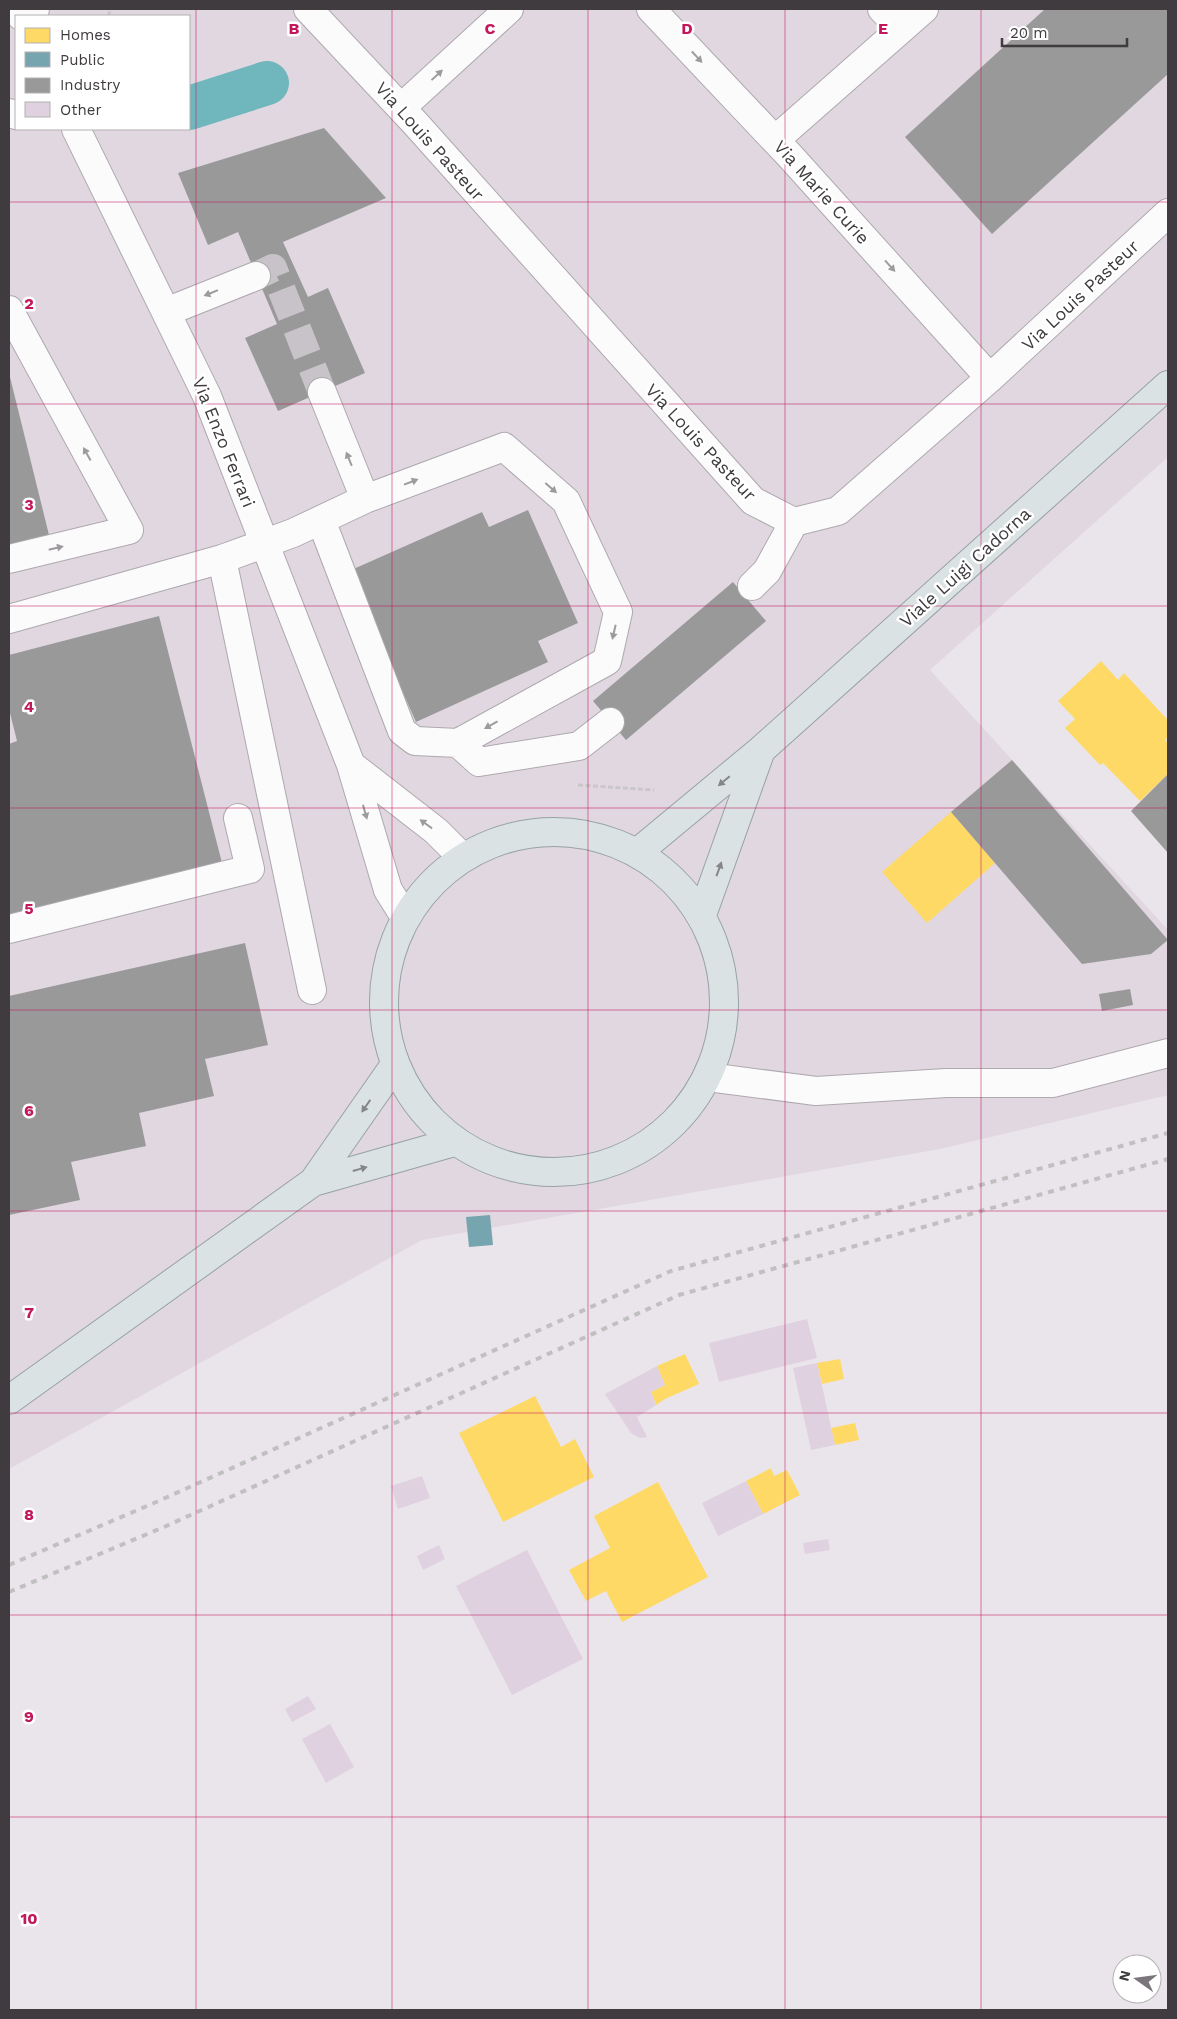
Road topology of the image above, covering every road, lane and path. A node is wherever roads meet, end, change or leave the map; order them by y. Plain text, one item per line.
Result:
1 (35, 9) edge
2 (308, 9) edge
3 (509, 9) edge
4 (651, 9) edge
5 (882, 9) edge
6 (924, 9) edge
7 (23, 15) edge
8 (901, 28) junction
9 (401, 108) junction
10 (76, 130) edge
11 (775, 140) junction
12 (1168, 213) edge
13 (256, 276) tunnel mouth
14 (9, 310) edge
15 (166, 312) junction
16 (990, 378) junction
17 (1168, 385) edge
18 (322, 392) tunnel mouth
19 (365, 499) junction
20 (321, 520) junction
21 (794, 522) junction
22 (265, 544) junction
23 (9, 559) edge
24 (222, 559) junction
25 (752, 586) dead end
26 (9, 619) edge
27 (610, 722) dead end
28 (458, 743) junction
29 (762, 750) junction
30 (351, 765) junction
31 (574, 785) dead end
32 (656, 790) dead end
33 (238, 818) dead end
34 (638, 852) junction
35 (462, 857) junction
36 (702, 915) junction
37 (405, 917) junction
38 (9, 929) edge
39 (312, 990) dead end
40 (1168, 1053) edge
41 (394, 1066) junction
42 (708, 1077) junction
43 (454, 1142) junction
44 (313, 1182) junction
45 (9, 1400) edge

1 - 7 street
2 - 9 street, Via Louis Pasteur
9 -> 3 street
4 -> 11 street, Via Marie Curie
5 - 8 street
6 - 8 street
8 - 11 street
9 - 21 street, Via Louis Pasteur
10 - 15 street, Via Enzo Ferrari
11 -> 16 street, Via Marie Curie
12 - 16 street, Via Louis Pasteur
13 -> 15 street
23 -> 14 street
15 - 22 street, Via Enzo Ferrari
16 - 21 street, Via Louis Pasteur
17 - 29 main road, Viale Luigi Cadorna
19 -> 18 street
19 - 20 street
19 -> 28 street
20 - 22 street
20 - 28 street
21 - 25 street
22 - 24 street
22 - 30 street, Via Enzo Ferrari
24 - 26 street
24 - 39 street
27 - 28 street
29 -> 34 main road, Viale Luigi Cadorna
36 -> 29 main road, Viale Luigi Cadorna
35 -> 30 street
30 -> 37 street, Via Enzo Ferrari
31 - 32 path
33 - 38 street
34 - 35 main road
34 - 36 main road
35 - 37 main road
36 - 42 main road
37 - 41 main road
40 - 42 street
41 - 43 main road
41 -> 44 main road
42 - 43 main road
44 -> 43 main road
44 - 45 main road

